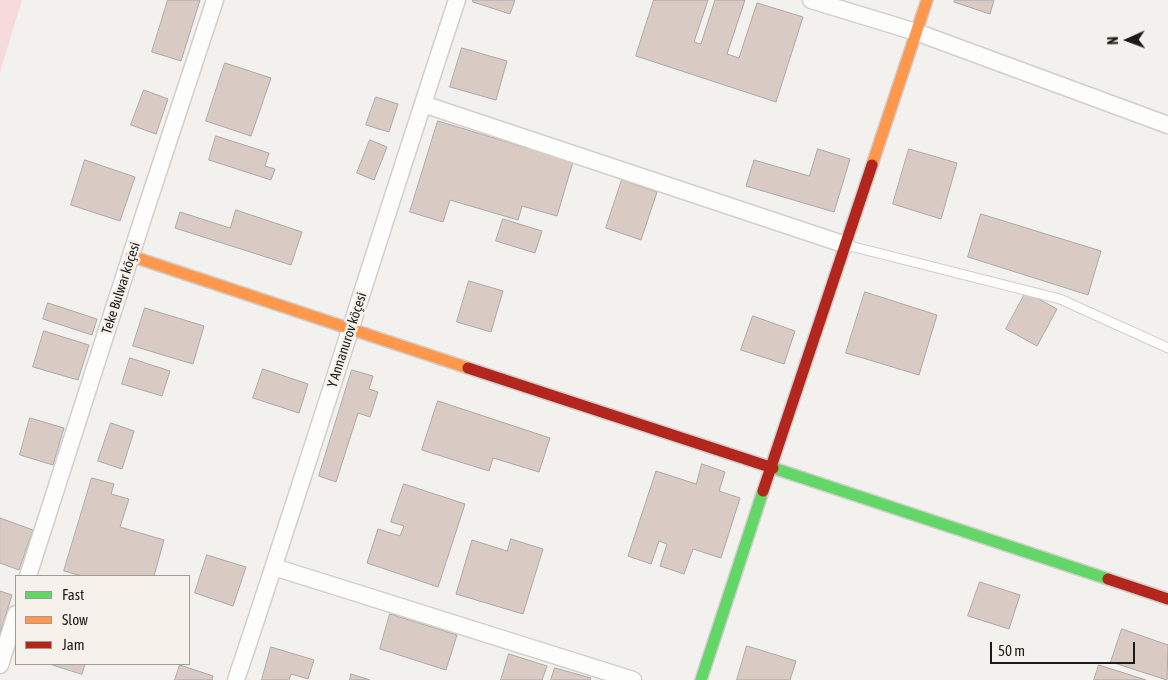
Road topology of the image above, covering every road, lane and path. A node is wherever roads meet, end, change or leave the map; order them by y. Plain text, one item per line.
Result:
1 (215, 0) edge
2 (457, 0) edge
3 (812, 0) edge
4 (927, 0) edge
5 (916, 32) junction
6 (422, 104) junction
7 (1168, 125) edge
8 (846, 245) junction
9 (131, 256) junction
10 (350, 328) junction
11 (1168, 348) edge
12 (770, 468) junction
13 (274, 567) junction
14 (28, 575) edge
15 (1168, 600) edge
16 (15, 617) edge
17 (0, 665) edge
18 (236, 680) edge
19 (633, 680) edge
20 (701, 680) edge

1 - 9 street, Teke Bulwar köçesi
2 - 6 street, Y Annanurov köçesi
3 - 5 street
4 - 5 street
5 - 7 street
5 - 8 street
6 - 8 street
6 - 10 street, Y Annanurov köçesi
8 - 11 lane
8 - 12 street
9 - 10 street
9 - 14 street, Teke Bulwar köçesi
10 - 12 street
10 - 13 street, Y Annanurov köçesi
12 - 15 street
12 - 20 street
13 - 18 street, Y Annanurov köçesi
13 - 19 street
16 - 17 street

